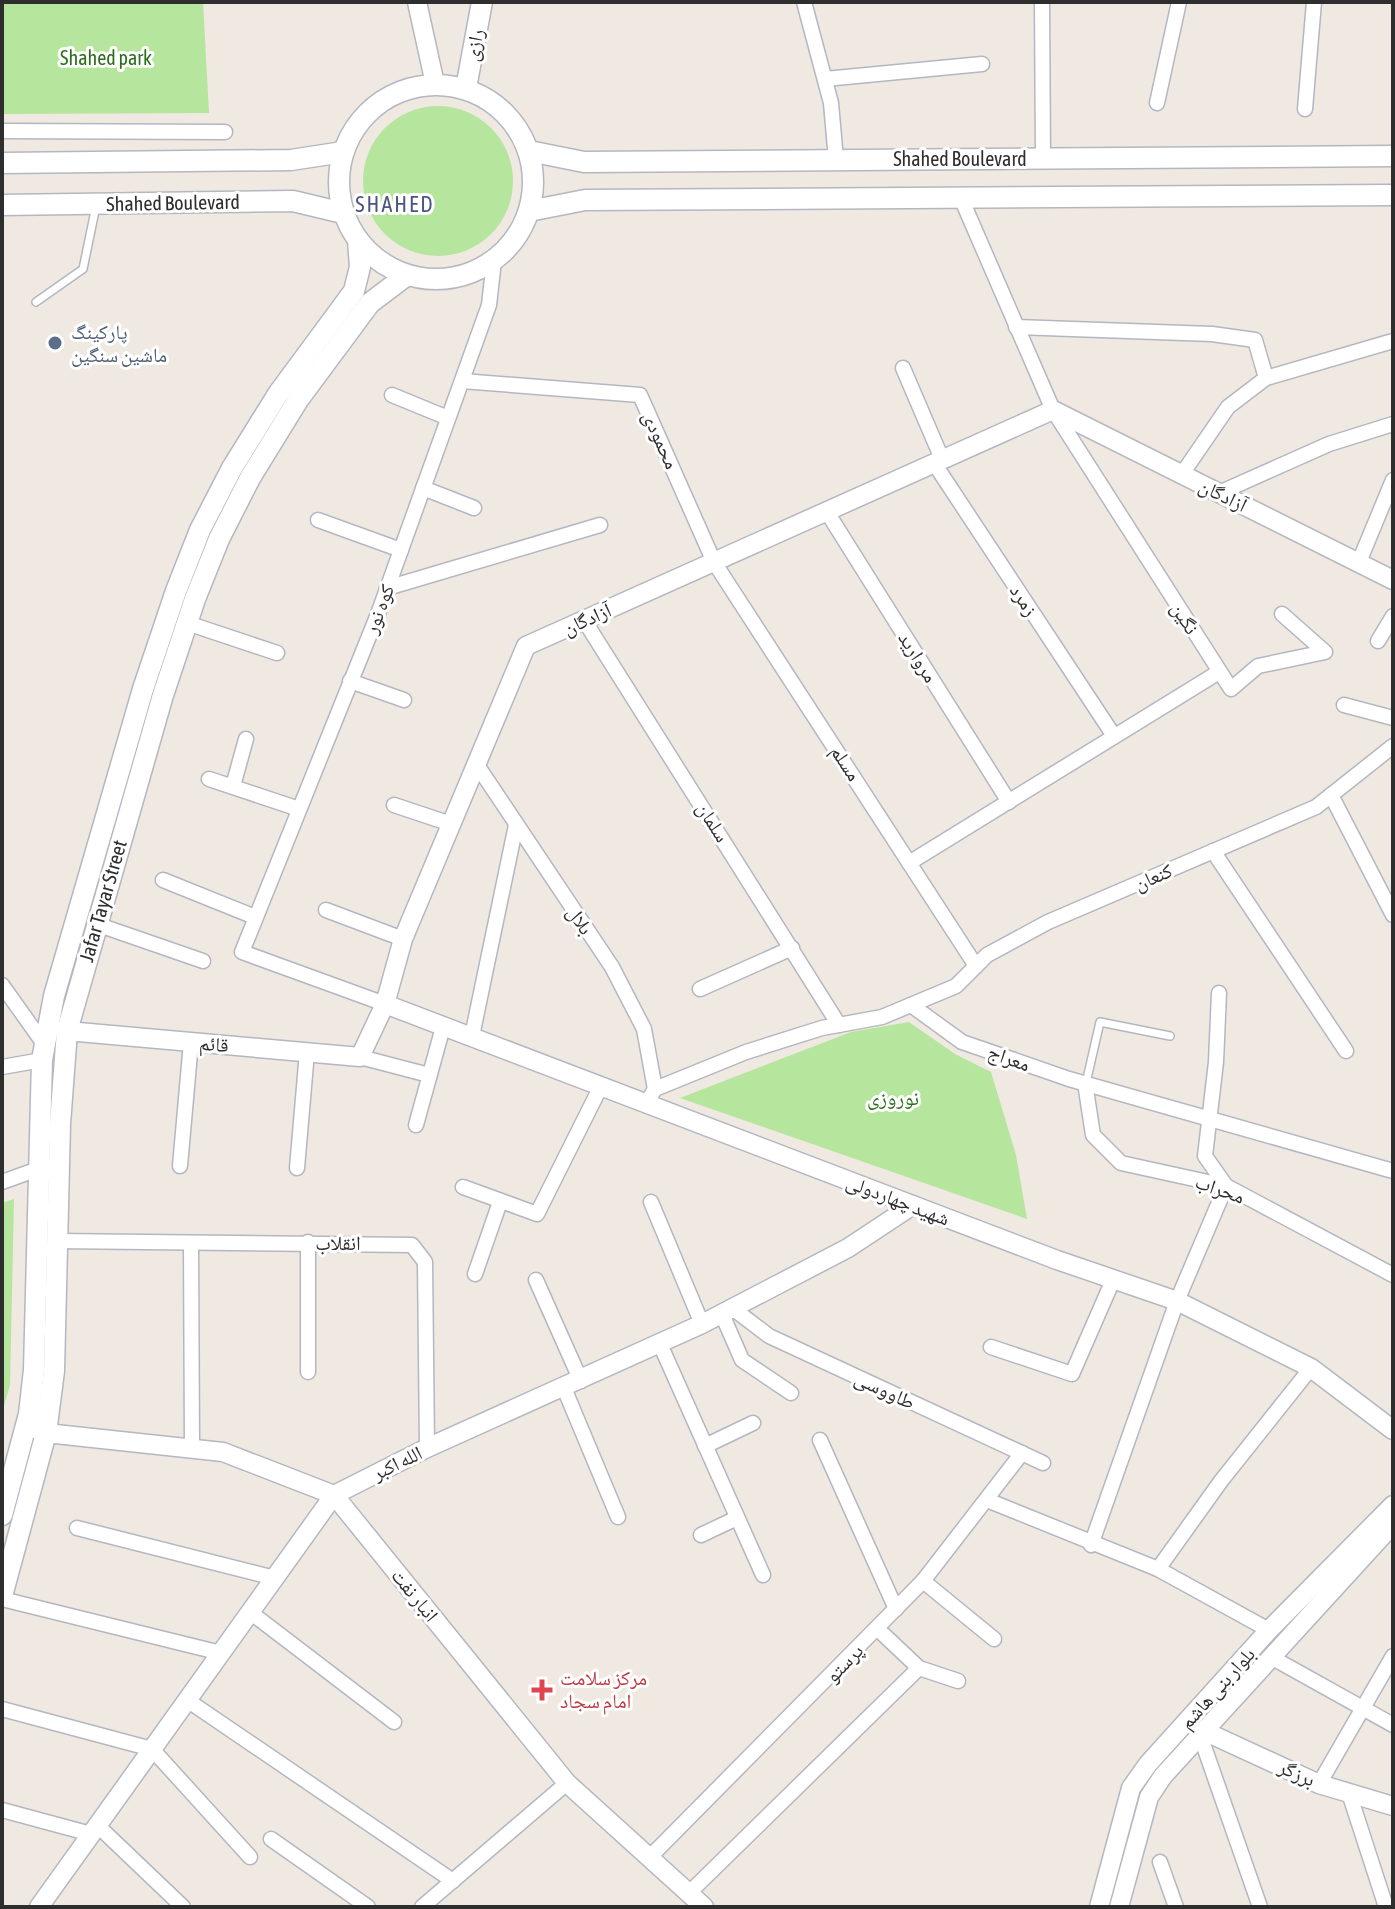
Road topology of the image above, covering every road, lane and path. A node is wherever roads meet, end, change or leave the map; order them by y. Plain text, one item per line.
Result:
1 (417, 2) edge
2 (482, 2) edge
3 (804, 2) edge
4 (1042, 2) edge
5 (1179, 2) edge
6 (1314, 2) edge
7 (982, 64) dead end
8 (825, 79) junction
9 (435, 84) junction
10 (466, 88) junction
11 (1157, 103) dead end
12 (1305, 109) dead end
13 (2, 131) edge
14 (225, 132) dead end
15 (529, 151) junction
16 (343, 152) junction
17 (1393, 156) edge
18 (1043, 159) junction
19 (836, 160) junction
20 (2, 163) edge
21 (1393, 195) edge
22 (961, 198) junction
23 (96, 204) junction
24 (2, 205) edge
25 (529, 211) junction
26 (343, 213) junction
27 (358, 240) junction
28 (494, 261) junction
29 (407, 275) junction
30 (36, 302) dead end
31 (1016, 327) junction
32 (1393, 341) edge
33 (903, 368) dead end
34 (1266, 378) junction
35 (462, 381) junction
36 (392, 395) dead end
37 (288, 397) junction
38 (1053, 410) junction
39 (448, 418) junction
40 (1393, 424) edge
41 (938, 461) junction
42 (1182, 474) junction
43 (1393, 480) edge
44 (423, 488) junction
45 (1219, 493) junction
46 (474, 508) dead end
47 (827, 512) junction
48 (318, 520) dead end
49 (600, 525) dead end
50 (401, 550) junction
51 (714, 562) junction
52 (1359, 562) junction
53 (1393, 580) edge
54 (387, 588) junction
55 (1282, 614) dead end
56 (1393, 616) edge
57 (584, 620) junction
58 (187, 623) junction
59 (1378, 641) dead end
60 (277, 653) dead end
61 (1219, 672) junction
62 (350, 681) junction
63 (404, 700) dead end
64 (1344, 705) dead end
65 (1393, 718) edge
66 (1114, 736) junction
67 (246, 739) dead end
68 (1393, 746) edge
69 (477, 765) junction
70 (209, 779) dead end
71 (233, 786) junction
72 (1331, 795) junction
73 (1009, 802) junction
74 (394, 805) dead end
75 (299, 809) junction
76 (451, 824) junction
77 (516, 825) junction
78 (1213, 851) junction
79 (909, 863) junction
80 (163, 880) dead end
81 (326, 910) dead end
82 (1393, 915) edge
83 (255, 917) junction
84 (96, 924) junction
85 (403, 939) junction
86 (792, 948) junction
87 (203, 961) dead end
88 (976, 966) junction
89 (2, 985) edge
90 (700, 989) dead end
91 (1219, 993) dead end
92 (385, 1004) junction
93 (911, 1005) junction
94 (839, 1025) junction
95 (443, 1027) junction
96 (67, 1031) junction
97 (472, 1036) junction
98 (1170, 1036) dead end
99 (191, 1042) junction
100 (1346, 1051) dead end
101 (43, 1052) junction
102 (307, 1052) junction
103 (360, 1057) junction
104 (2, 1067) edge
105 (429, 1075) junction
106 (1085, 1083) junction
107 (601, 1086) junction
108 (650, 1096) junction
109 (1210, 1119) junction
110 (416, 1125) dead end
111 (180, 1166) dead end
112 (297, 1168) dead end
113 (38, 1169) junction
114 (1393, 1171) edge
115 (2, 1182) edge
116 (1226, 1186) junction
117 (463, 1187) dead end
118 (500, 1202) junction
119 (651, 1202) dead end
120 (913, 1205) junction
121 (56, 1241) junction
122 (308, 1242) junction
123 (191, 1243) junction
124 (475, 1274) dead end
125 (1393, 1275) edge
126 (536, 1280) dead end
127 (1113, 1280) junction
128 (1177, 1301) junction
129 (726, 1310) junction
130 (702, 1324) junction
131 (660, 1344) junction
132 (991, 1347) dead end
133 (1311, 1368) junction
134 (308, 1372) dead end
135 (572, 1384) junction
136 (791, 1393) dead end
137 (753, 1423) dead end
138 (26, 1425) junction
139 (1393, 1430) edge
140 (46, 1433) junction
141 (820, 1440) dead end
142 (192, 1446) junction
143 (705, 1446) junction
144 (427, 1448) junction
145 (1022, 1453) junction
146 (1043, 1463) dead end
147 (334, 1495) junction
148 (987, 1500) junction
149 (1393, 1505) edge
150 (2, 1515) edge
151 (618, 1517) dead end
152 (737, 1518) junction
153 (77, 1528) dead end
154 (1391, 1529) edge
155 (701, 1535) dead end
156 (1091, 1545) junction
157 (1158, 1569) junction
158 (763, 1575) dead end
159 (275, 1578) junction
160 (923, 1581) junction
161 (2, 1597) edge
162 (896, 1609) junction
163 (250, 1612) junction
164 (1269, 1630) junction
165 (883, 1634) dead end
166 (994, 1639) dead end
167 (221, 1653) junction
168 (1393, 1656) edge
169 (1271, 1657) junction
170 (919, 1668) junction
171 (958, 1681) dead end
172 (187, 1700) junction
173 (1363, 1708) junction
174 (2, 1709) edge
175 (394, 1722) dead end
176 (1393, 1725) edge
177 (1202, 1733) junction
178 (152, 1749) junction
179 (567, 1783) junction
180 (1319, 1784) junction
181 (1349, 1793) junction
182 (1393, 1806) edge
183 (2, 1810) edge
184 (94, 1830) junction
185 (271, 1839) dead end
186 (250, 1857) dead end
187 (649, 1858) junction
188 (1160, 1862) dead end
189 (453, 1881) junction
190 (689, 1893) junction
191 (39, 1907) edge
192 (183, 1907) edge
193 (368, 1907) edge
194 (422, 1907) edge
195 (704, 1907) edge
196 (1099, 1907) edge
197 (1119, 1907) edge
198 (1176, 1907) edge
199 (1260, 1907) edge
200 (1386, 1907) edge

1 - 9 street
2 - 10 main road, رازی
3 - 8 street
4 - 18 street
5 - 11 street
6 - 12 street
7 - 8 street
8 - 19 street
9 - 10 main road
9 - 16 main road
10 - 15 main road
13 - 14 street
15 - 19 main road, Shahed Boulevard
15 - 25 main road
16 - 20 main road, Shahed Boulevard
16 - 26 main road
17 - 18 main road, Shahed Boulevard
18 - 19 main road, Shahed Boulevard
21 - 22 main road, Shahed Boulevard
22 - 25 main road, Shahed Boulevard
22 - 31 street
23 - 24 main road, Shahed Boulevard
23 - 26 main road, Shahed Boulevard
23 - 30 lane
25 - 28 main road
26 - 27 main road
27 - 29 main road
27 - 37 main road, Jafar Tayar Street
28 - 29 main road
28 - 35 street, کوه نور
29 - 37 main road, Jafar Tayar Street
31 - 34 street
31 - 38 street
32 - 34 street
33 - 41 street, زمرد
34 - 42 street
35 - 39 street, کوه نور
35 - 51 street, محمودی
36 - 39 street
37 - 58 main road, Jafar Tayar Street
37 - 101 main road, Jafar Tayar Street
38 - 41 street, آزادگان
38 - 42 street, آزادگان
38 - 61 street, نگین
39 - 44 street, کوه نور
40 - 45 street
41 - 47 street, آزادگان
41 - 66 street, زمرد
42 - 45 street, آزادگان
43 - 52 street
44 - 46 street
44 - 50 street, کوه نور
45 - 52 street, آزادگان
47 - 51 street, آزادگان
47 - 73 street, مروارید
48 - 50 street
49 - 54 street
50 - 54 street, کوه نور
51 - 57 street, آزادگان
51 - 79 street, مسلم
52 - 53 street, آزادگان
54 - 62 street, کوه نور
55 - 61 street
56 - 59 street
57 - 69 street, آزادگان
57 - 86 street, سلمان
58 - 60 street
58 - 84 main road, Jafar Tayar Street
61 - 66 street
62 - 63 street
62 - 75 street, کوه نور
64 - 65 street
66 - 73 street
67 - 71 street
68 - 72 street, کنعان
69 - 76 street, آزادگان
69 - 77 street, بلال
70 - 71 street
71 - 75 street
72 - 78 street, کنعان
72 - 82 street
73 - 79 street
74 - 76 street
75 - 83 street, کوه نور
76 - 85 street, آزادگان
77 - 97 street
77 - 108 street, بلال
78 - 88 street, کنعان
78 - 100 street
79 - 88 street, مسلم
80 - 83 street
81 - 85 street
83 - 92 street, کوه نور
84 - 87 street
84 - 96 main road, Jafar Tayar Street
85 - 92 street, آزادگان
86 - 90 street
86 - 94 street, سلمان
88 - 93 street, کنعان
89 - 101 street
91 - 109 street
92 - 95 street, شهید چهاردولی
92 - 103 street, آزادگان
93 - 94 street
93 - 106 street, معراج
94 - 108 street
95 - 97 street, شهید چهاردولی
95 - 105 street
96 - 99 street, قائم
96 - 121 main road, Jafar Tayar Street
97 - 107 street, شهید چهاردولی
98 - 106 lane
99 - 102 street, قائم
99 - 111 street
101 - 104 street
101 - 113 main road, Jafar Tayar Street
102 - 103 street, قائم
102 - 112 street
103 - 105 street
105 - 110 street
106 - 109 street, معراج
106 - 116 street, محراب
107 - 108 street, شهید چهاردولی
107 - 118 street
108 - 120 street, شهید چهاردولی
109 - 114 street, معراج
109 - 116 street
113 - 115 street
113 - 138 main road, Jafar Tayar Street
116 - 125 street, محراب
116 - 128 street
117 - 118 street
118 - 124 street
119 - 130 street
120 - 127 street, شهید چهاردولی
120 - 129 street, الله اکبر
121 - 123 street, انقلاب
121 - 140 main road, Jafar Tayar Street
122 - 123 street, انقلاب
122 - 134 street
122 - 144 street, انقلاب
123 - 142 street
126 - 135 street
127 - 128 street, شهید چهاردولی
127 - 132 street
128 - 133 street, شهید چهاردولی
128 - 156 street
129 - 130 street, الله اکبر
129 - 136 street
129 - 145 street, طاووسی
130 - 131 street, الله اکبر
131 - 135 street, الله اکبر
131 - 143 street
133 - 139 street, شهید چهاردولی
133 - 157 street
135 - 144 street, الله اکبر
135 - 151 street
137 - 143 street
138 - 140 street, انبار نفت
138 - 150 main road, Jafar Tayar Street
140 - 142 street, انبار نفت
140 - 161 main road, Jafar Tayar Street
141 - 162 street
142 - 147 street, انبار نفت
143 - 152 street
144 - 147 street, الله اکبر
145 - 146 street, طاووسی
145 - 148 street, پرستو
147 - 159 street, الله اکبر
147 - 179 street, انبار نفت
148 - 156 street
148 - 160 street, پرستو
149 - 164 street, بلوار بنی هاشم
152 - 155 street
152 - 158 street
153 - 159 street
154 - 169 street, بلوار بنی هاشم
156 - 157 street
157 - 164 street
159 - 163 street, الله اکبر
160 - 162 street, پرستو
160 - 166 street
161 - 167 street
162 - 187 street, پرستو
163 - 167 street, الله اکبر
163 - 175 street
164 - 196 street, بلوار بنی هاشم
165 - 170 street
167 - 172 street, الله اکبر
168 - 173 street
169 - 173 street
169 - 177 street, بلوار بنی هاشم
170 - 171 street
170 - 190 street
172 - 178 street, الله اکبر
172 - 189 street
173 - 176 street
173 - 180 street
174 - 178 street
177 - 180 street, برزگر
177 - 197 street, بلوار بنی هاشم
177 - 199 street
178 - 184 street, الله اکبر
178 - 186 street
179 - 187 street, انبار نفت
179 - 189 street
180 - 181 street, برزگر
181 - 182 street, برزگر
181 - 200 street
183 - 184 street
184 - 191 street, الله اکبر
184 - 192 street
185 - 193 street
187 - 190 street, انبار نفت
188 - 198 street
189 - 194 street
190 - 195 street, انبار نفت

